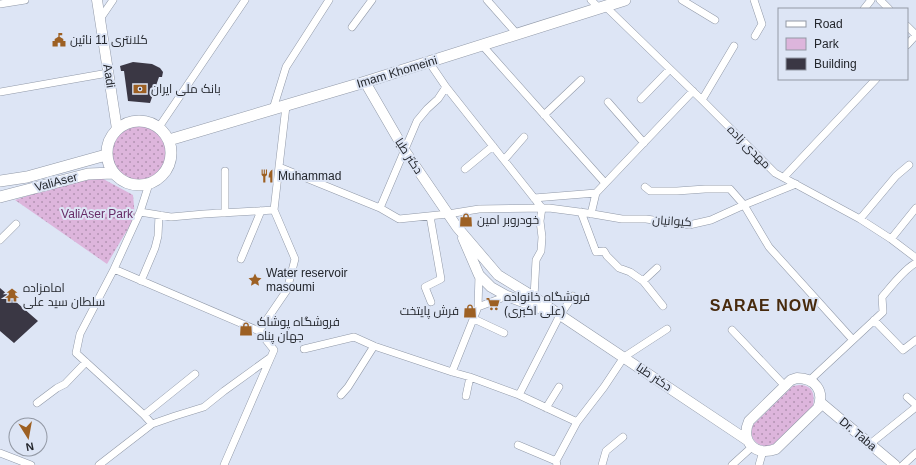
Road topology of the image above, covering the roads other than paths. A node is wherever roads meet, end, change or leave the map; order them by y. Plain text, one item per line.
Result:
1 (25, 0) edge
2 (97, 0) edge
3 (113, 0) edge
4 (245, 0) edge
5 (329, 0) edge
6 (372, 0) edge
7 (487, 0) edge
8 (625, 0) edge
9 (682, 0) edge
10 (754, 0) edge
11 (871, 0) edge
12 (880, 0) edge
13 (0, 4) edge
14 (598, 5) edge
15 (865, 8) edge
16 (888, 8) edge
17 (100, 19) junction
18 (715, 20) dead end
19 (352, 27) dead end
20 (908, 27) edge
21 (517, 34) junction
22 (916, 35) edge
23 (755, 36) dead end
24 (908, 44) edge
25 (482, 45) junction
26 (734, 46) dead end
27 (429, 62) junction
28 (670, 69) junction
29 (108, 73) junction
30 (581, 80) dead end
31 (875, 80) edge
32 (365, 82) junction
33 (446, 88) junction
34 (693, 91) junction
35 (0, 92) edge
36 (641, 99) dead end
37 (702, 100) junction
38 (608, 102) dead end
39 (286, 106) junction
40 (273, 110) junction
41 (544, 114) junction
42 (159, 127) junction
43 (117, 129) junction
44 (524, 137) dead end
45 (169, 140) junction
46 (644, 143) junction
47 (493, 146) junction
48 (405, 151) junction
49 (106, 155) junction
50 (504, 160) junction
51 (909, 165) dead end
52 (279, 167) junction
53 (466, 169) dead end
54 (225, 172) dead end
55 (113, 173) junction
56 (784, 177) junction
57 (0, 182) edge
58 (605, 183) junction
59 (149, 184) junction
60 (796, 184) junction
61 (645, 187) dead end
62 (596, 193) junction
63 (0, 197) edge
64 (534, 198) junction
65 (744, 205) junction
66 (380, 208) junction
67 (542, 208) junction
68 (916, 208) edge
69 (274, 210) junction
70 (261, 211) junction
71 (140, 212) junction
72 (580, 212) junction
73 (225, 213) junction
74 (448, 214) junction
75 (591, 214) junction
76 (159, 215) junction
77 (430, 216) junction
78 (860, 219) junction
79 (16, 224) dead end
80 (458, 227) junction
81 (891, 239) junction
82 (0, 240) edge
83 (916, 258) edge
84 (241, 259) dead end
85 (916, 263) edge
86 (657, 268) dead end
87 (114, 269) junction
88 (479, 275) junction
89 (498, 275) junction
90 (141, 281) junction
91 (642, 281) junction
92 (491, 287) junction
93 (507, 296) junction
94 (573, 296) dead end
95 (534, 297) junction
96 (431, 302) dead end
97 (663, 306) dead end
98 (478, 307) junction
99 (560, 315) junction
100 (474, 319) junction
101 (874, 320) junction
102 (667, 329) dead end
103 (732, 330) dead end
104 (259, 331) junction
105 (504, 333) dead end
106 (853, 340) junction
107 (916, 340) edge
108 (374, 346) junction
109 (304, 349) dead end
110 (272, 357) junction
111 (624, 357) junction
112 (86, 362) junction
113 (452, 372) junction
114 (195, 374) dead end
115 (470, 377) junction
116 (810, 380) junction
117 (785, 386) junction
118 (559, 387) dead end
119 (341, 395) dead end
120 (519, 395) junction
121 (466, 396) dead end
122 (906, 398) dead end
123 (820, 402) junction
124 (37, 403) dead end
125 (916, 406) edge
126 (546, 408) junction
127 (144, 415) junction
128 (577, 422) junction
129 (152, 424) junction
130 (623, 438) dead end
131 (750, 443) junction
132 (870, 444) junction
133 (518, 445) dead end
134 (763, 451) junction
135 (0, 453) edge
136 (916, 453) edge
137 (556, 463) edge
138 (890, 464) edge
139 (31, 465) edge
140 (99, 465) edge
141 (224, 465) edge
142 (602, 465) edge
143 (732, 465) edge
144 (759, 465) edge
145 (903, 465) edge

1 - 13 street
2 - 17 street, Aadi
3 - 17 street
4 - 42 street
5 - 40 street
6 - 19 street
7 - 21 street
8 - 14 main road, Imam Khomeini
9 - 18 street
10 - 23 street
11 - 15 street
12 - 16 street
14 - 21 main road, Imam Khomeini
14 - 28 street, مهدی زاده
17 - 29 street, Aadi
20 - 22 street
21 - 25 main road, Imam Khomeini
22 - 24 street
25 - 27 main road, Imam Khomeini
25 - 41 street
26 - 37 street
27 - 32 main road, Imam Khomeini
27 - 33 street
28 - 34 street, مهدی زاده
28 - 36 street
29 - 35 street
29 - 43 street, Aadi
30 - 41 street
31 - 56 street
32 - 39 main road, Imam Khomeini
32 - 48 street, دکتر طبا
33 - 47 street
33 - 48 street
34 - 37 street, مهدی زاده
34 - 46 street
37 - 56 street, مهدی زاده
38 - 46 street
39 - 40 main road, Imam Khomeini
39 - 52 street
40 - 45 main road, Imam Khomeini
41 - 58 street
42 - 43 main road
42 - 45 main road
43 - 49 main road
44 - 50 street
45 - 59 main road
46 - 58 street
47 - 50 street
47 - 53 street
48 - 66 street
48 - 74 street, دکتر طبا
49 - 55 main road
49 - 57 main road, ValiAser
50 - 64 street
51 - 78 street
52 - 66 street, کیوانیان
52 - 69 street
54 - 73 street
55 - 59 main road
55 - 63 main road, ValiAser
56 - 60 street, مهدی زاده
58 - 62 street
59 - 71 street
60 - 65 street, کیوانیان
60 - 78 street, مهدی زاده
61 - 65 street
62 - 64 street
62 - 75 street
64 - 67 street
65 - 75 street, کیوانیان
65 - 106 street
66 - 77 street, کیوانیان
67 - 72 street, کیوانیان
67 - 74 street, کیوانیان
67 - 95 street
68 - 81 street
69 - 70 street
69 - 104 street
70 - 73 street
70 - 84 street
71 - 76 street
71 - 87 street
72 - 75 street, کیوانیان
72 - 91 street
73 - 76 street
74 - 77 street, کیوانیان
74 - 80 street, دکتر طبا
76 - 90 street
77 - 96 street
78 - 81 street, مهدی زاده
79 - 82 street
80 - 88 street, دکتر طبا
80 - 89 street, دکتر طبا
81 - 83 street, مهدی زاده
85 - 101 street
86 - 91 street
87 - 90 street
87 - 112 street
88 - 92 street, دکتر طبا
88 - 98 street
89 - 92 street
89 - 95 street, دکتر طبا
90 - 104 street
91 - 97 street
92 - 93 street, دکتر طبا
93 - 98 street
93 - 99 street, دکتر طبا
94 - 99 street
95 - 99 street, دکتر طبا
98 - 100 street
99 - 111 street, دکتر طبا
99 - 120 street
100 - 105 street
100 - 113 street
101 - 106 street
101 - 107 street
102 - 111 street
103 - 117 street
104 - 110 street
106 - 116 street
108 - 109 street
108 - 113 street
108 - 119 street
110 - 129 street
110 - 141 street
111 - 128 street
111 - 131 street, دکتر طبا
112 - 124 street
112 - 127 street
113 - 115 street
114 - 127 street
115 - 120 street
115 - 121 street
116 - 117 street
116 - 123 street
117 - 131 street
118 - 126 street
120 - 126 street
122 - 125 street
123 - 132 street, Dr. Taba
123 - 134 street
125 - 132 street
126 - 128 street
127 - 129 street
128 - 137 street
129 - 140 street
130 - 142 street
131 - 134 street, دکتر طبا
131 - 143 street
132 - 138 street, Dr. Taba
133 - 137 street
134 - 144 street
135 - 139 street
136 - 145 street

